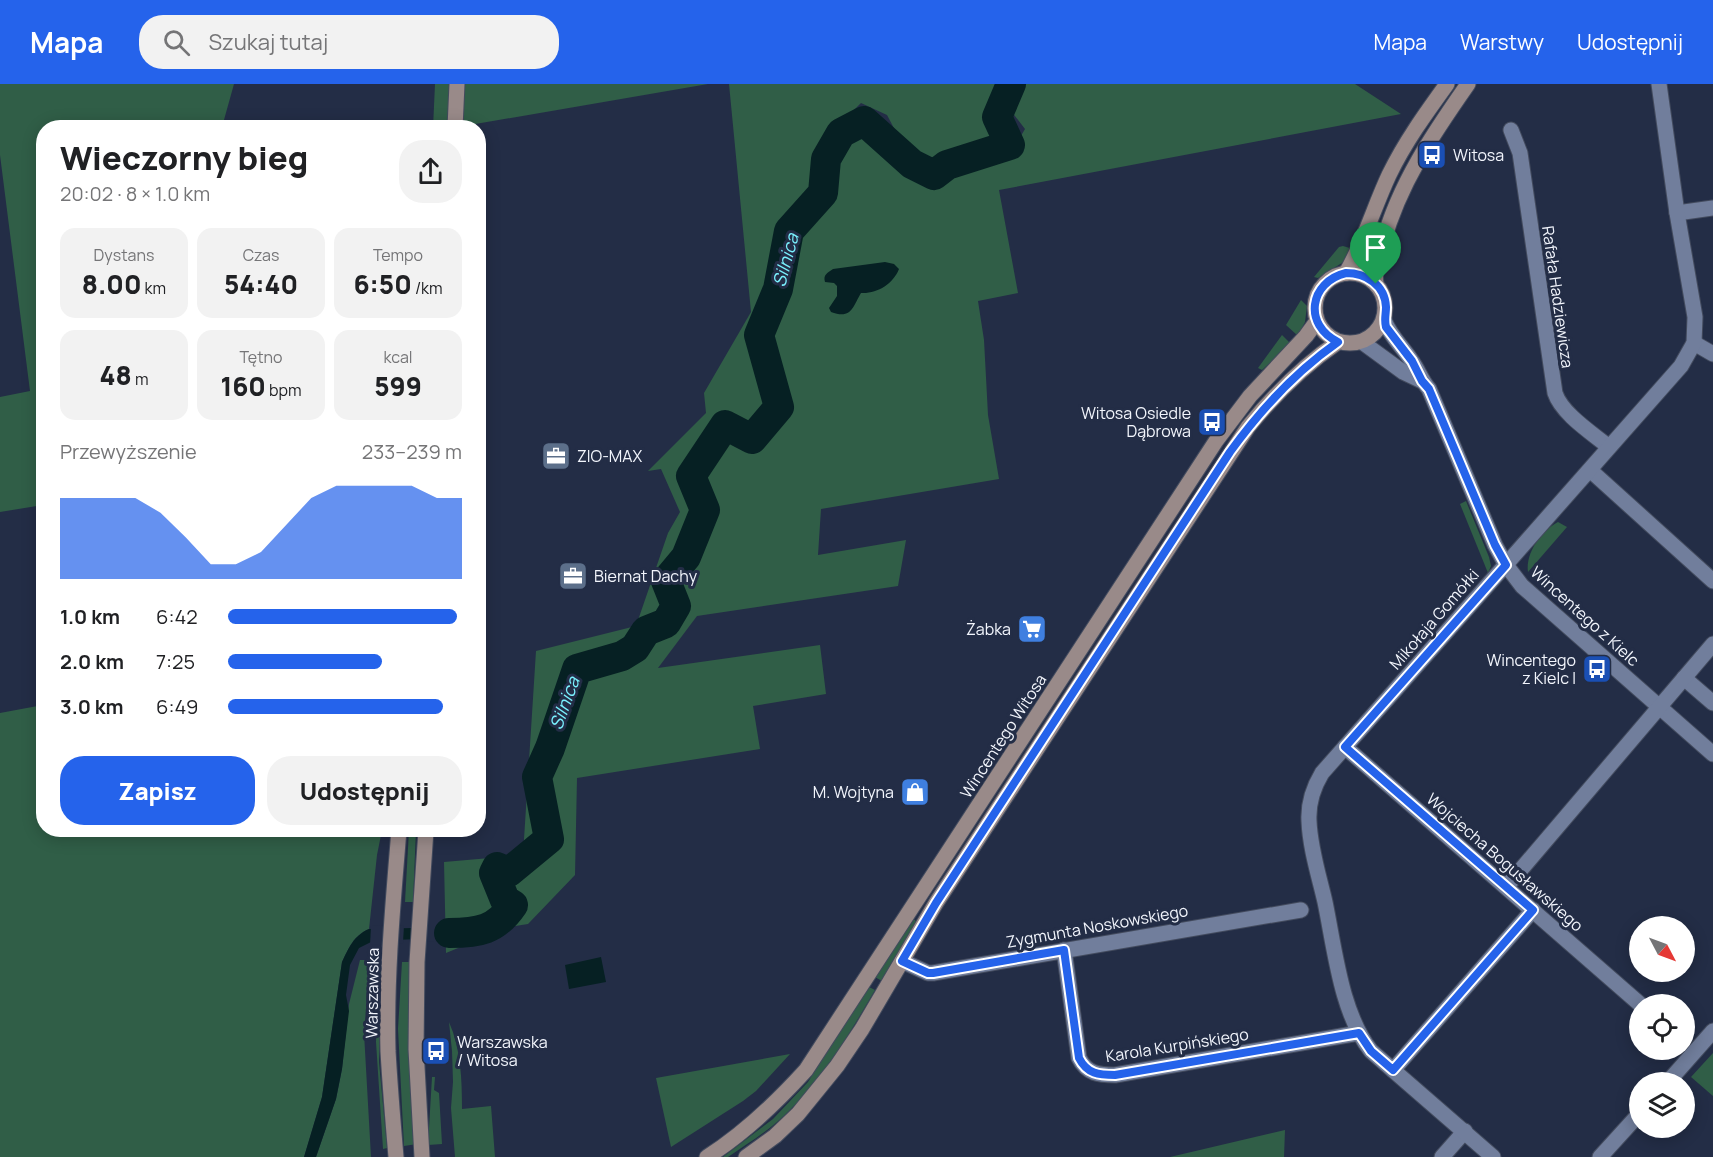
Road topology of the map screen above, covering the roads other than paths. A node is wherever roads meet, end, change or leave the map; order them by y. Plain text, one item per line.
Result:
1 (457, 84) edge
2 (1447, 84) edge
3 (1468, 84) edge
4 (1659, 84) edge
5 (455, 120) edge
6 (1511, 130) dead end
7 (1713, 208) edge
8 (1677, 213) junction
9 (1346, 273) junction
10 (1376, 284) junction
11 (1384, 320) junction
12 (1317, 321) junction
13 (1338, 342) junction
14 (1362, 342) junction
15 (1694, 342) junction
16 (1713, 354) edge
17 (1422, 381) junction
18 (1609, 447) junction
19 (1590, 470) junction
20 (1506, 565) junction
21 (1713, 581) edge
22 (1713, 644) edge
23 (1684, 678) junction
24 (1713, 703) edge
25 (1659, 707) junction
26 (1345, 747) junction
27 (1713, 754) edge
28 (398, 837) edge
29 (425, 837) edge
30 (1507, 886) junction
31 (1301, 910) dead end
32 (1533, 910) junction
33 (1064, 950) junction
34 (902, 961) junction
35 (1629, 994) edge
36 (1713, 1031) edge
37 (1359, 1033) junction
38 (1695, 1044) edge
39 (1393, 1070) junction
40 (1629, 1125) edge
41 (1465, 1131) junction
42 (396, 1157) edge
43 (422, 1157) edge
44 (707, 1157) edge
45 (746, 1157) edge
46 (1442, 1157) edge
47 (1493, 1157) edge
48 (1600, 1157) edge

1 - 5 main road
2 - 9 main road
3 - 10 main road
4 - 8 street, Mikołaja Gomółki
6 - 18 street, Rafała Hadziewicza
7 - 8 street
8 - 15 street, Mikołaja Gomółki
9 - 10 main road
9 - 12 main road
10 - 11 main road
11 - 14 main road
11 - 17 street, Wincentego z Kielc
12 - 13 main road
12 - 44 main road, Wincentego Witosa
13 - 14 main road
13 - 34 main road
14 - 17 street
15 - 16 street
15 - 18 street, Mikołaja Gomółki
17 - 20 street, Wincentego z Kielc
18 - 19 street, Mikołaja Gomółki
19 - 20 street, Mikołaja Gomółki
19 - 21 street
20 - 25 street, Wincentego z Kielc
20 - 26 street, Mikołaja Gomółki
22 - 23 street
23 - 24 street
23 - 25 street
25 - 27 street, Wincentego z Kielc
25 - 30 street
26 - 30 street, Wojciecha Bogusławskiego
26 - 37 street, Mikołaja Gomółki
28 - 42 main road, Warszawska
29 - 43 main road
30 - 32 street, Wojciecha Bogusławskiego
31 - 33 street, Zygmunta Noskowskiego
32 - 35 street, Wojciecha Bogusławskiego
32 - 39 street
33 - 34 street, Zygmunta Noskowskiego
33 - 37 street, Karola Kurpińskiego
34 - 45 main road
36 - 38 street
37 - 39 street, Mikołaja Gomółki
39 - 41 street, Mikołaja Gomółki
40 - 48 street
41 - 46 street
41 - 47 street, Mikołaja Gomółki

